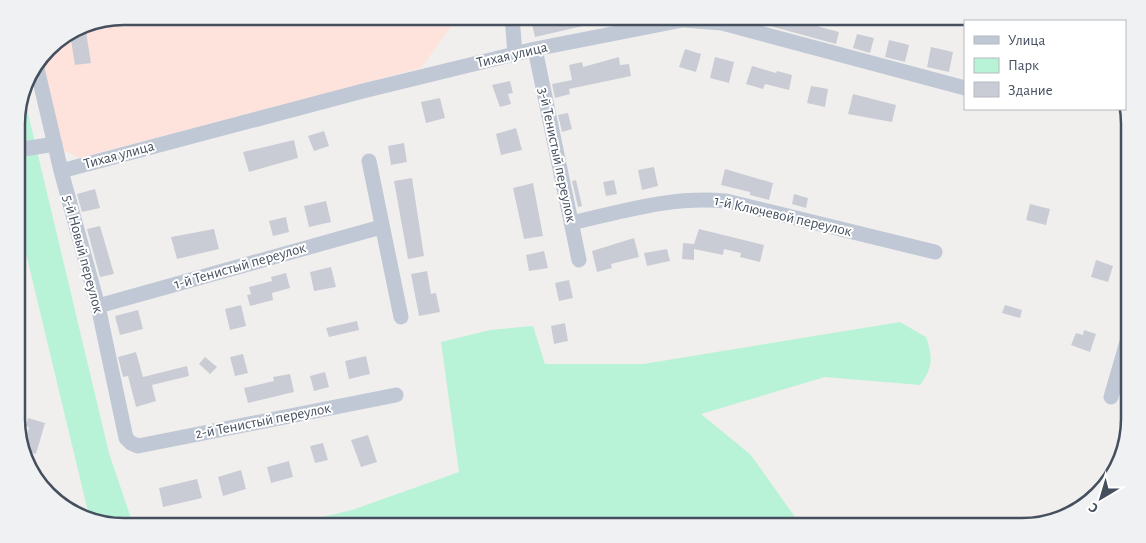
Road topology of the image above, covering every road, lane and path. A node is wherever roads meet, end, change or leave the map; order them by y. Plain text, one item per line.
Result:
1 (513, 25) edge
2 (658, 25) edge
3 (733, 25) edge
4 (535, 49) junction
5 (515, 54) junction
6 (38, 74) edge
7 (964, 88) edge
8 (55, 144) junction
9 (25, 149) edge
10 (369, 161) dead end
11 (61, 171) junction
12 (571, 223) junction
13 (381, 227) junction
14 (935, 252) dead end
15 (579, 260) dead end
16 (98, 306) junction
17 (401, 317) dead end
18 (1121, 364) edge
19 (396, 395) dead end
20 (1111, 397) dead end
21 (131, 443) joint

1 - 5 street
2 - 4 street, Тихая улица
3 - 7 street, Тихая улица
4 - 5 street, Тихая улица
4 - 12 street, 3-й Тенистый переулок
5 - 11 street, Тихая улица
6 - 8 street, 5-й Новый переулок
8 - 9 street
8 - 11 street, 5-й Новый переулок
10 - 13 street
11 - 16 street, 5-й Новый переулок
12 - 14 street, 1-й Ключевой переулок
12 - 15 street, 3-й Тенистый переулок
13 - 16 street, 1-й Тенистый переулок
13 - 17 street
16 - 21 street, 5-й Новый переулок
18 - 20 street
19 - 21 street, 2-й Тенистый переулок

